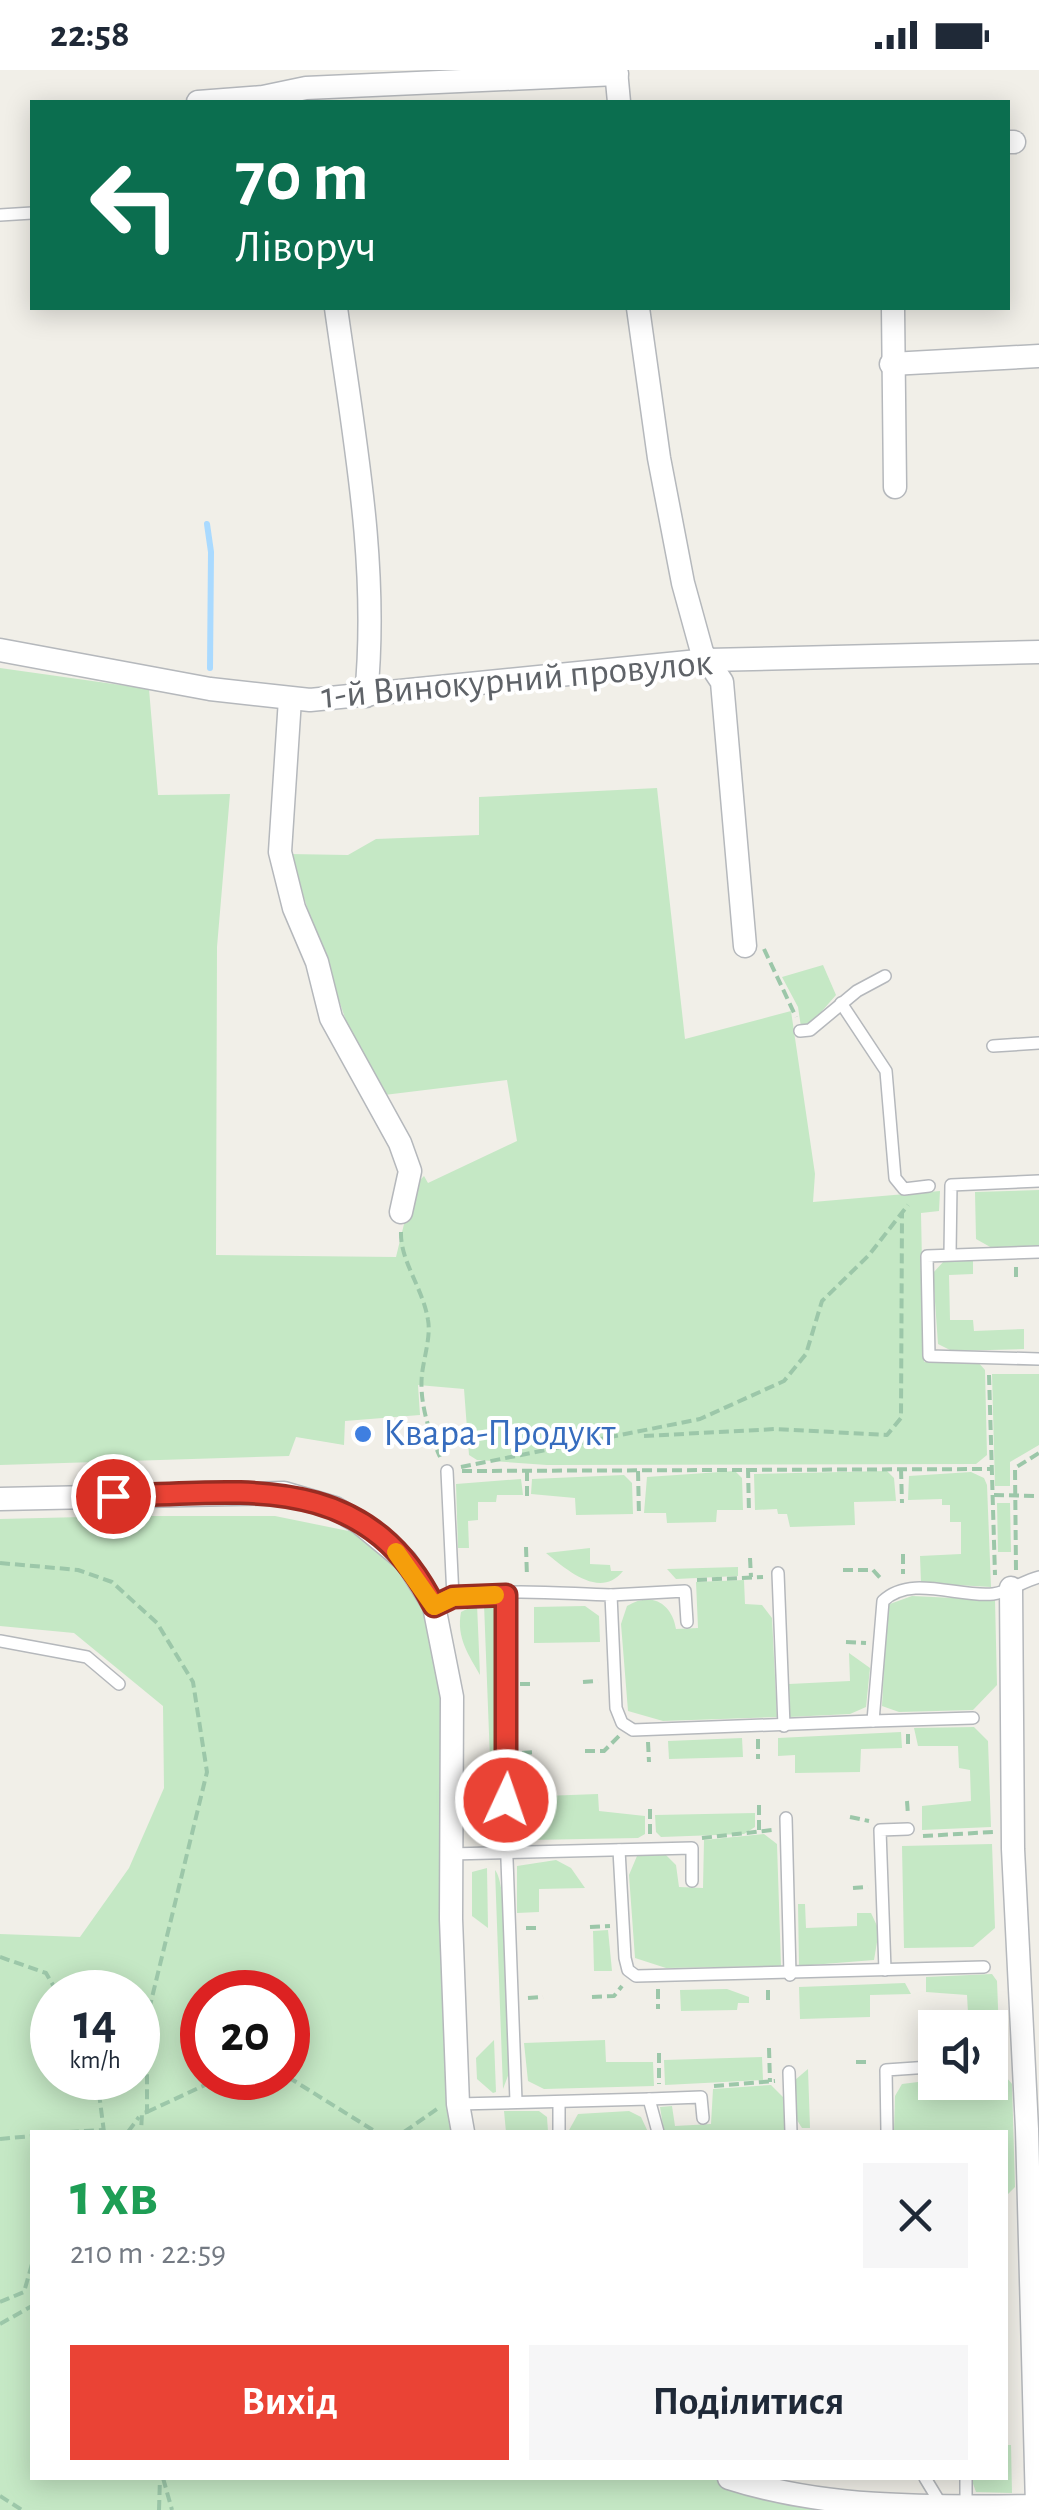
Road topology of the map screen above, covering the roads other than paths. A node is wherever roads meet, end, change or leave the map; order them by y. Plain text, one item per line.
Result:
1 (616, 72) edge
2 (306, 87) edge
3 (224, 100) edge
4 (619, 100) edge
5 (30, 213) edge
6 (0, 215) edge
7 (336, 310) edge
8 (638, 310) edge
9 (893, 310) edge
10 (1039, 356) edge
11 (891, 364) junction
12 (895, 487) dead end
13 (0, 650) edge
14 (1039, 652) edge
15 (708, 660) junction
16 (366, 696) junction
17 (290, 699) junction
18 (745, 946) road end
19 (885, 976) dead end
20 (841, 1003) junction
21 (800, 1031) road end
22 (1039, 1044) edge
23 (993, 1046) dead end
24 (1039, 1180) edge
25 (929, 1186) road end
26 (402, 1212) road end
27 (1039, 1252) edge
28 (950, 1254) junction
29 (1039, 1359) edge
30 (447, 1471) road end
31 (0, 1499) edge
32 (778, 1574) road end
33 (1039, 1577) edge
34 (1008, 1588) junction
35 (611, 1594) junction
36 (506, 1595) junction
37 (444, 1601) junction
38 (687, 1622) dead end
39 (0, 1641) edge
40 (118, 1684) dead end
41 (974, 1718) dead end
42 (874, 1721) junction
43 (784, 1726) junction
44 (786, 1824) road end
45 (908, 1829) road end
46 (619, 1850) junction
47 (507, 1852) junction
48 (451, 1854) junction
49 (692, 1881) dead end
50 (984, 1967) dead end
51 (885, 1970) junction
52 (790, 1975) junction
53 (918, 2068) edge
54 (790, 2076) road end
55 (654, 2099) junction
56 (516, 2100) junction
57 (559, 2102) junction
58 (458, 2104) junction
59 (702, 2118) dead end
60 (463, 2130) edge
61 (560, 2130) edge
62 (658, 2130) edge
63 (792, 2130) edge
64 (888, 2130) edge
65 (740, 2480) edge
66 (926, 2480) edge
67 (966, 2480) edge
68 (942, 2506) junction
69 (1038, 2506) edge
70 (966, 2507) junction

1 - 2 street
1 - 4 street
2 - 3 street
5 - 6 lane
7 - 16 street
8 - 15 street
9 - 11 street
10 - 11 street
11 - 12 street
13 - 17 street, 1-й Винокурний провулок
14 - 15 street, 1-й Винокурний провулок
15 - 16 street, 1-й Винокурний провулок
15 - 18 street
16 - 17 street, 1-й Винокурний провулок
17 - 26 street
19 - 20 lane
20 - 21 lane
20 - 25 lane
22 - 23 lane
24 - 28 lane
27 - 28 lane
28 - 29 lane
30 - 37 lane
31 - 37 street
32 - 43 lane
33 - 34 lane
34 - 42 lane
34 - 69 street
35 - 36 lane
35 - 38 lane
35 - 43 lane
36 - 37 lane
36 - 47 lane
37 - 48 street
39 - 40 lane
41 - 42 lane
42 - 43 lane
44 - 52 lane
45 - 51 lane
46 - 47 lane
46 - 49 lane
46 - 52 lane
47 - 48 lane
47 - 56 lane
48 - 58 street
50 - 51 lane
51 - 52 lane
53 - 64 lane
54 - 63 lane
55 - 57 lane
55 - 59 lane
55 - 62 lane
56 - 57 lane
56 - 58 lane
57 - 61 lane
58 - 60 street
65 - 68 street
66 - 68 lane
67 - 70 lane
68 - 70 street
69 - 70 street

